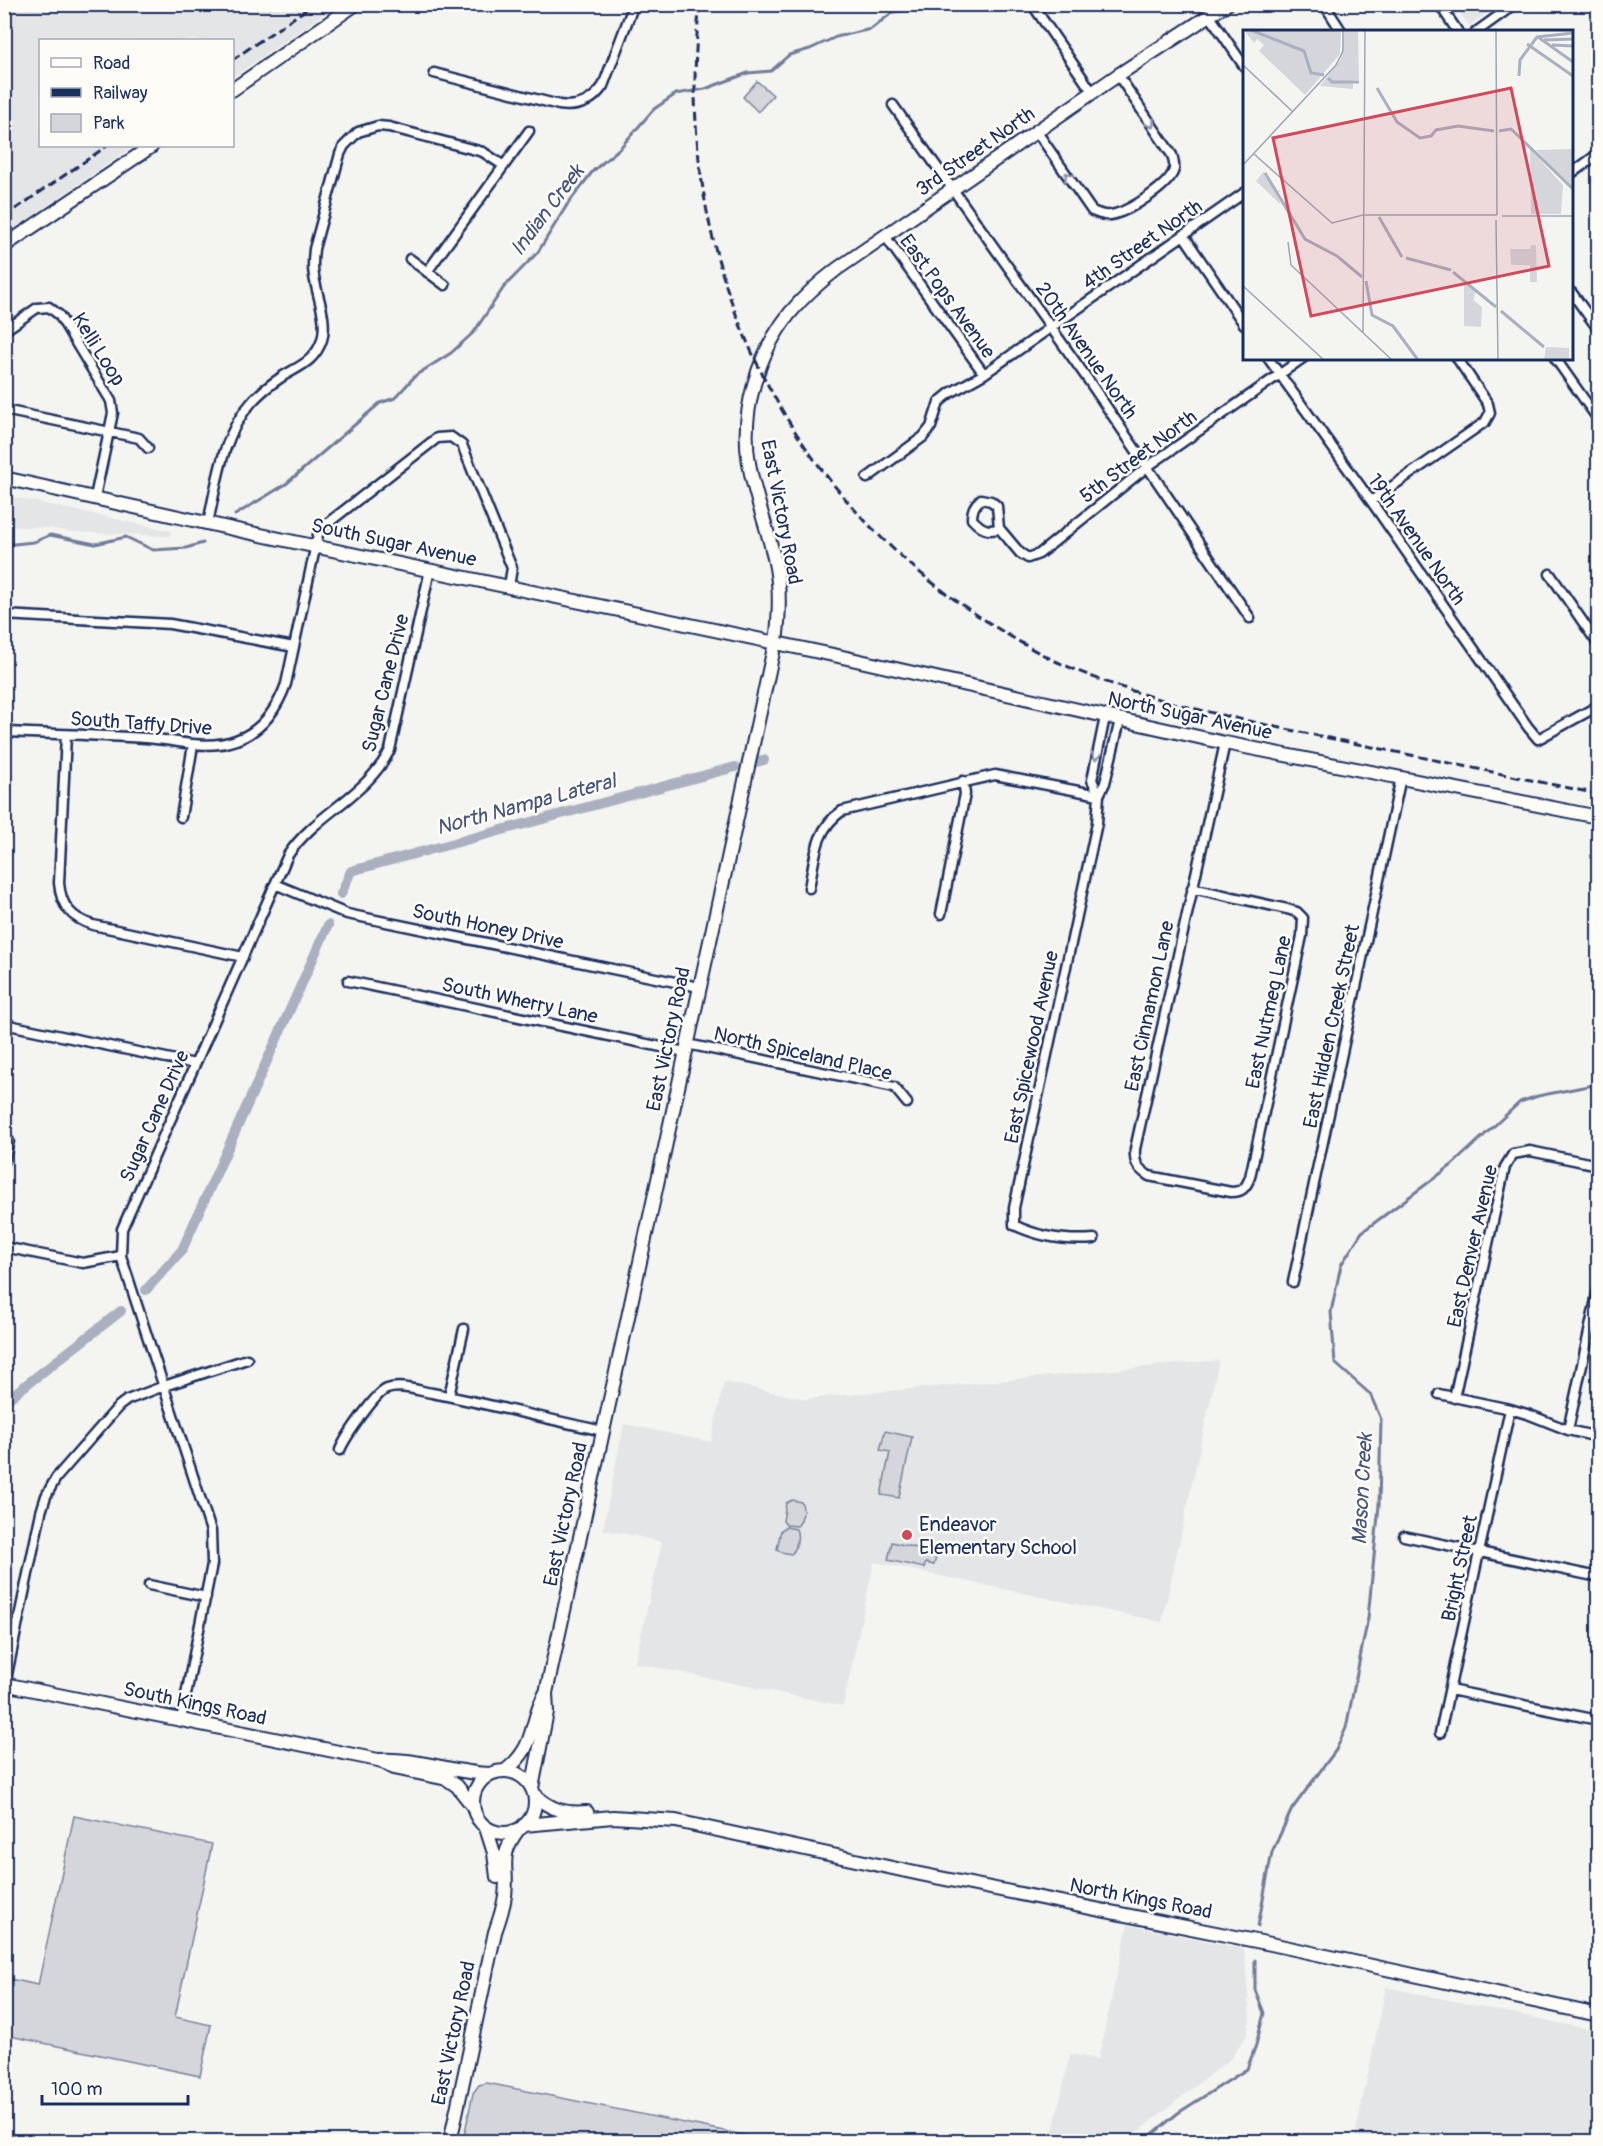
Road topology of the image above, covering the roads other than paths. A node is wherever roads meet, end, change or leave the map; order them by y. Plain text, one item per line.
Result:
1 (356, 4) edge
2 (634, 4) edge
3 (1032, 4) edge
4 (1227, 4) edge
5 (1324, 4) edge
6 (1439, 4) edge
7 (1515, 4) edge
8 (1210, 16) junction
9 (1341, 30) edge
10 (1457, 30) edge
11 (1479, 30) edge
12 (1243, 63) edge
13 (434, 73) dead end
14 (1118, 75) junction
15 (234, 89) edge
16 (1093, 93) junction
17 (893, 105) dead end
18 (530, 131) dead end
19 (1037, 132) junction
20 (151, 147) edge
21 (1599, 154) edge
22 (504, 166) junction
23 (1573, 172) edge
24 (953, 189) junction
25 (1243, 194) edge
26 (885, 236) junction
27 (1184, 236) junction
28 (4, 246) edge
29 (410, 259) dead end
30 (427, 272) junction
31 (445, 285) dead end
32 (1573, 294) edge
33 (1243, 321) edge
34 (1051, 327) junction
35 (1599, 329) edge
36 (4, 331) edge
37 (767, 352) joint
38 (1269, 360) edge
39 (1301, 360) edge
40 (1458, 360) edge
41 (1557, 360) edge
42 (984, 374) junction
43 (1280, 375) junction
44 (4, 410) edge
45 (1599, 419) edge
46 (109, 432) junction
47 (148, 448) dead end
48 (1148, 466) junction
49 (4, 478) edge
50 (867, 478) dead end
51 (95, 497) junction
52 (1371, 501) junction
53 (208, 523) junction
54 (999, 528) dead end
55 (316, 546) junction
56 (430, 570) junction
57 (1550, 574) dead end
58 (509, 586) junction
59 (4, 615) edge
60 (1250, 618) dead end
61 (775, 642) junction
62 (1599, 644) edge
63 (294, 647) junction
64 (1599, 706) edge
65 (1105, 717) junction
66 (1120, 720) junction
67 (4, 732) edge
68 (66, 735) junction
69 (1225, 743) junction
70 (193, 745) junction
71 (1401, 777) junction
72 (963, 781) junction
73 (1098, 795) junction
74 (181, 817) dead end
75 (1599, 817) edge
76 (275, 884) junction
77 (809, 888) dead end
78 (1192, 888) junction
79 (942, 914) dead end
80 (243, 957) junction
81 (348, 981) dead end
82 (699, 987) junction
83 (4, 1024) edge
84 (686, 1048) junction
85 (195, 1064) junction
86 (907, 1103) dead end
87 (9, 1141) dead end
88 (4, 1161) edge
89 (1599, 1166) edge
90 (1244, 1189) joint
91 (1094, 1239) dead end
92 (4, 1247) edge
93 (121, 1256) junction
94 (1293, 1282) dead end
95 (1599, 1290) edge
96 (464, 1329) dead end
97 (248, 1359) dead end
98 (164, 1386) junction
99 (1439, 1394) dead end
100 (449, 1396) junction
101 (1454, 1398) junction
102 (1510, 1409) junction
103 (1568, 1430) junction
104 (603, 1431) junction
105 (1599, 1437) edge
106 (340, 1450) dead end
107 (1404, 1536) dead end
108 (1480, 1552) junction
109 (1599, 1577) edge
110 (149, 1585) dead end
111 (206, 1597) junction
112 (5, 1684) edge
113 (1450, 1690) junction
114 (546, 1693) junction
115 (181, 1720) junction
116 (1599, 1720) edge
117 (1440, 1733) dead end
118 (378, 1760) junction
119 (505, 1771) junction
120 (490, 1774) junction
121 (533, 1791) junction
122 (472, 1804) junction
123 (676, 1821) junction
124 (486, 1828) junction
125 (521, 1828) junction
126 (495, 1932) junction
127 (1599, 2015) edge
128 (450, 2142) edge

1 - 15 street
2 - 13 street
3 - 16 street
4 - 8 street, 3rd Street North
5 - 9 street
6 - 10 street
7 - 11 street
8 - 12 street
8 - 14 street, 3rd Street North
14 - 16 street, 3rd Street North
14 -> 19 street
16 - 19 street, 3rd Street North
17 - 24 street, 20th Avenue North
18 - 22 street
19 - 24 street, 3rd Street North
20 - 28 street
21 - 23 street
22 - 30 street
22 - 53 street
24 - 26 street, 3rd Street North
24 - 34 street, 20th Avenue North
25 - 27 street, 4th Street North
26 - 37 street, 3rd Street North
26 - 42 street, East Pops Avenue
27 - 33 street
27 - 34 street, 4th Street North
29 - 30 street
30 - 31 street
32 - 35 street
34 - 42 street, 4th Street North
34 - 48 street, 20th Avenue North
36 - 46 street, Kelli Loop
37 - 61 street, East Victory Road
38 - 43 street, 19th Avenue North
39 - 43 street, 5th Street North
40 - 52 street
41 - 45 street
42 - 50 street, 4th Street North
43 - 48 street, 5th Street North
43 - 52 street, 19th Avenue North
44 - 46 street
46 - 47 street
46 - 51 street, Kelli Loop
48 - 54 street, 5th Street North
48 - 60 street, 20th Avenue North
49 - 51 street, South Sugar Avenue
51 - 53 street, South Sugar Avenue
52 - 64 street, 19th Avenue North
53 - 55 street, South Sugar Avenue
55 - 56 street, South Sugar Avenue
55 - 58 street, South Taffy Drive
55 - 63 street, South Taffy Drive
56 - 58 street, South Sugar Avenue
56 - 76 street, Sugar Cane Drive
57 - 62 street
58 - 61 street, South Sugar Avenue
59 - 63 street
61 - 65 street, North Sugar Avenue
61 - 82 street, East Victory Road
63 - 70 street, South Taffy Drive
65 - 66 street, North Sugar Avenue
65 -> 73 street, East Spicewood Avenue
66 - 69 street, North Sugar Avenue
66 - 73 street, East Spicewood Avenue
67 - 68 street, South Taffy Drive
68 - 70 street, South Taffy Drive
68 - 80 street
69 - 71 street, North Sugar Avenue
69 - 78 street, East Cinnamon Lane
70 - 74 street
71 - 75 street, North Sugar Avenue
71 - 94 street, East Hidden Creek Street
72 - 73 street
72 - 77 street
72 - 79 street
73 - 91 street, East Spicewood Avenue
76 - 80 street, Sugar Cane Drive
76 - 82 street, South Honey Drive
78 - 90 street, East Nutmeg Lane
78 - 90 street, East Cinnamon Lane
80 - 85 street, Sugar Cane Drive
81 - 84 street, South Wherry Lane
82 - 84 street, East Victory Road
83 - 85 street
84 - 86 street, North Spiceland Place
84 - 104 street, East Victory Road
85 - 93 street, Sugar Cane Drive
87 - 88 street
89 - 101 street, East Denver Avenue
92 - 93 street
93 - 98 street, Sugar Cane Drive
95 - 103 street
96 - 100 street
97 - 98 street
98 - 111 street, Sugar Cane Drive
98 - 112 street
99 - 101 street
100 - 104 street
100 - 106 street
101 - 102 street
102 - 103 street
102 - 108 street, Bright Street
103 - 105 street
104 - 114 street, East Victory Road
107 - 108 street
108 - 109 street
108 - 113 street, Bright Street
110 - 111 street
111 - 115 street, Sugar Cane Drive
112 - 115 street, South Kings Road
113 - 116 street
113 - 117 street, Bright Street
114 - 119 street, East Victory Road
114 - 121 street, East Victory Road
115 - 118 street, South Kings Road
118 - 120 street, South Kings Road
118 - 122 street, South Kings Road
119 - 120 street
119 - 121 street
120 - 122 street
121 - 123 street, North Kings Road
121 - 125 street
122 - 124 street
123 - 125 street, North Kings Road
123 - 127 street, North Kings Road
124 - 125 street
124 - 126 street, East Victory Road
125 - 126 street, East Victory Road
126 - 128 street, East Victory Road

